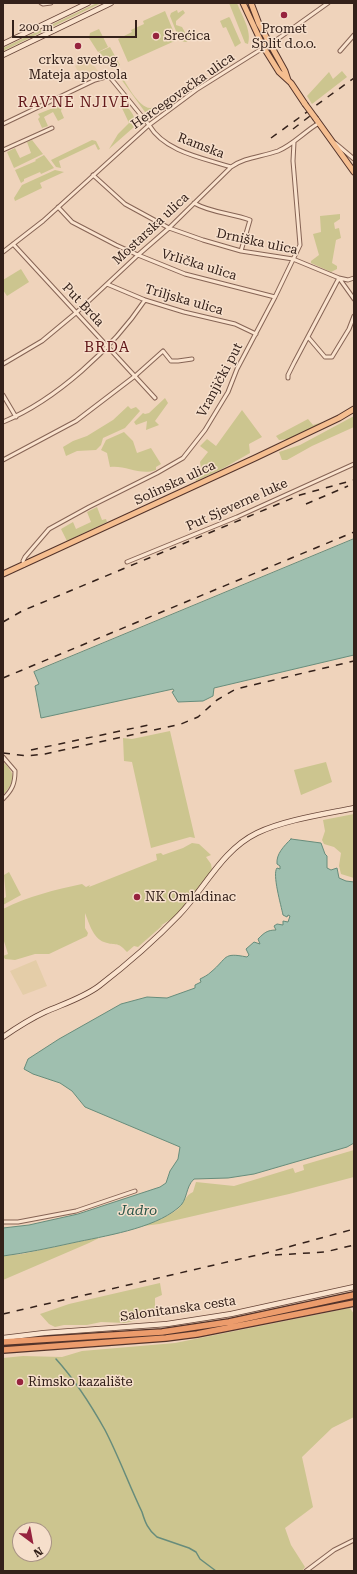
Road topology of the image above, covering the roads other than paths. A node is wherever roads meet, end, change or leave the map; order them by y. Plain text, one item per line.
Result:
1 (41, 3) edge
2 (51, 3) edge
3 (88, 3) edge
4 (111, 3) edge
5 (243, 3) edge
6 (251, 3) edge
7 (328, 3) edge
8 (354, 35) edge
9 (3, 44) edge
10 (270, 44) junction
11 (264, 48) junction
12 (340, 51) dead end
13 (3, 55) edge
14 (288, 80) junction
15 (318, 121) junction
16 (3, 124) edge
17 (149, 125) junction
18 (52, 128) dead end
19 (332, 140) junction
20 (294, 142) junction
21 (3, 150) edge
22 (354, 159) edge
23 (231, 168) junction
24 (354, 172) edge
25 (93, 175) junction
26 (194, 204) junction
27 (58, 207) junction
28 (169, 228) junction
29 (13, 244) junction
30 (240, 251) junction
31 (3, 252) edge
32 (138, 255) junction
33 (293, 259) junction
34 (340, 278) junction
35 (354, 278) edge
36 (107, 284) junction
37 (275, 297) junction
38 (354, 299) edge
39 (144, 300) junction
40 (77, 312) junction
41 (354, 316) edge
42 (256, 334) junction
43 (308, 337) junction
44 (107, 346) junction
45 (192, 359) dead end
46 (3, 364) edge
47 (135, 376) junction
48 (288, 378) dead end
49 (3, 395) edge
50 (156, 398) dead end
51 (354, 409) edge
52 (16, 417) junction
53 (3, 422) edge
54 (3, 460) edge
55 (354, 464) edge
56 (127, 562) dead end
57 (24, 564) junction
58 (3, 574) edge
59 (3, 757) edge
60 (3, 799) edge
61 (354, 808) edge
62 (3, 1037) edge
63 (134, 1191) dead end
64 (3, 1222) edge
65 (354, 1287) edge
66 (354, 1296) edge
67 (354, 1303) edge
68 (3, 1338) edge
69 (3, 1342) edge
70 (3, 1350) edge
71 (354, 1540) edge
72 (306, 1571) edge

1 - 2 street
3 - 9 main road
4 - 13 main road
5 - 11 main road
6 - 10 main road
7 - 10 street, Hercegovačka ulica
8 - 12 street
10 - 11 street, Hercegovačka ulica
10 - 14 main road
11 - 14 main road
11 - 17 street, Hercegovačka ulica
14 - 15 main road, bridge
15 - 19 main road
15 - 20 street, Mostarska ulica
16 - 17 street, Ramska
17 - 23 street, Ramska
17 - 25 street, Hercegovačka ulica
18 - 21 street
19 - 22 street
19 - 24 main road
20 - 23 street, Mostarska ulica
20 - 33 street, Vranjički put
23 - 26 street, Mostarska ulica
25 - 27 street, Hercegovačka ulica
25 - 28 street, Drniška ulica
26 - 28 street, Mostarska ulica
26 - 30 street
27 - 29 street, Hercegovačka ulica
27 - 32 street, Vrlička ulica
28 - 30 street, Drniška ulica
28 - 32 street, Mostarska ulica
29 - 31 street, Hercegovačka ulica
29 - 40 street, Put Brda
30 - 33 street, Drniška ulica
32 - 36 street, Mostarska ulica
32 - 37 street, Vrlička ulica
33 - 34 street, Drniška ulica
33 - 37 street, Vranjički put
34 - 35 street
34 - 38 street
34 - 43 street
36 - 39 street, Triljska ulica
36 - 40 street, Mostarska ulica
37 - 42 street, Vranjički put
39 - 42 street, Triljska ulica
39 - 44 street
40 - 44 street, Put Brda
40 - 46 street, Mostarska ulica
41 - 43 street
42 - 57 street, Vranjički put
43 - 48 street
44 - 47 street, Put Brda
44 - 52 street
45 - 47 street
47 - 50 street, Put Brda
47 - 54 street
49 - 52 street
51 - 57 main road, Solinska ulica
52 - 53 street
55 - 56 street, Put Sjeverne luke
57 - 58 main road, Solinska ulica
59 - 60 street
61 - 62 main road
63 - 64 street
65 - 68 main road, Salonitanska cesta
66 - 69 highway
67 - 70 highway
71 - 72 street

